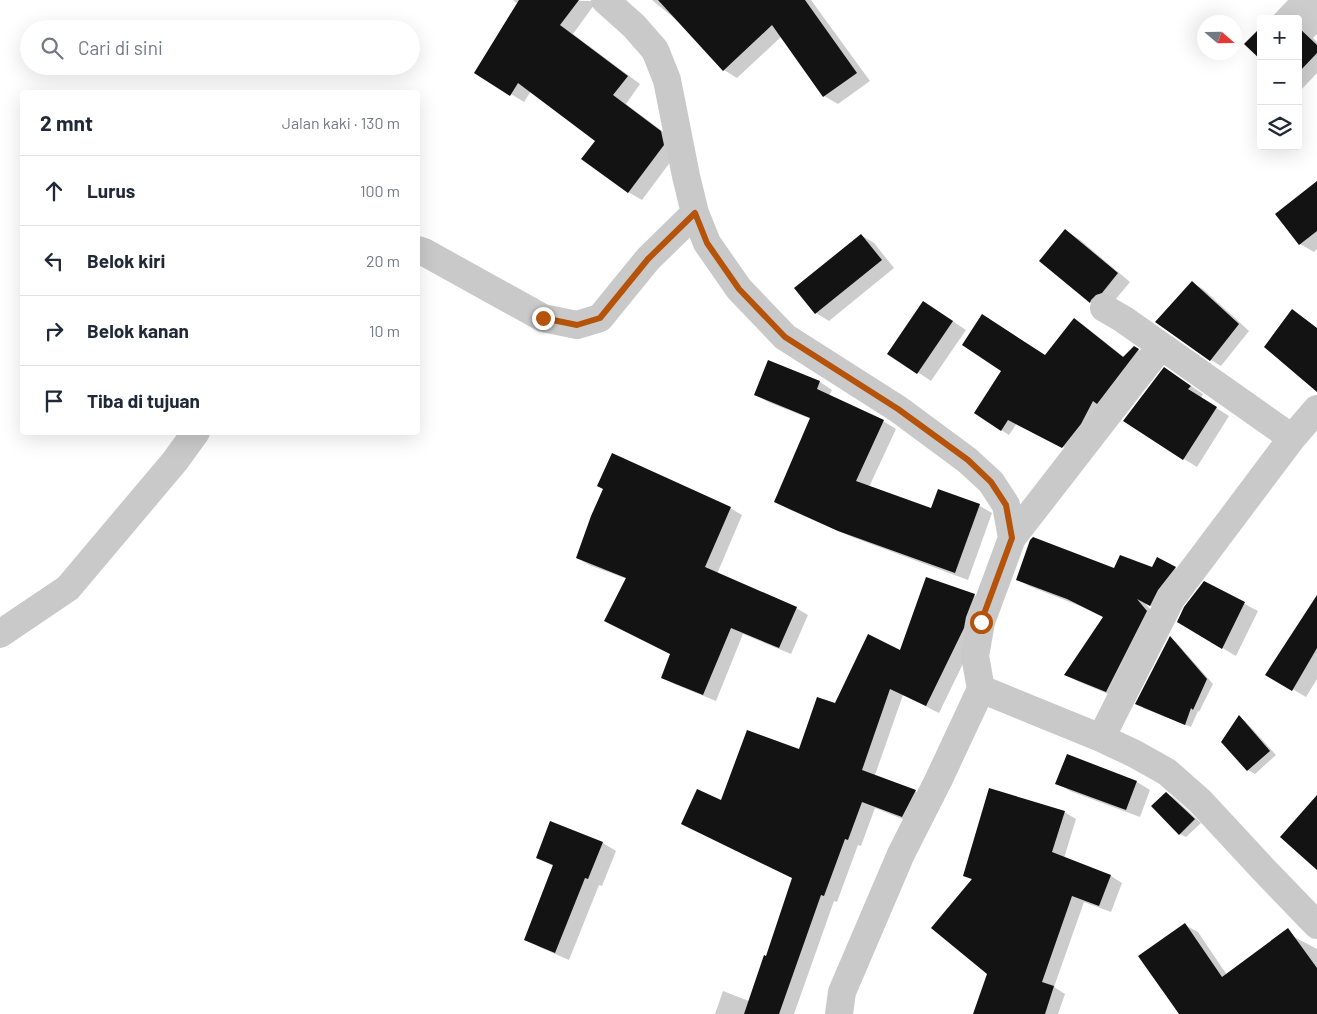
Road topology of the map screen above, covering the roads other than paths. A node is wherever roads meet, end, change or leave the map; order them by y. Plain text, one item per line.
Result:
1 (605, 0) edge
2 (695, 213) junction
3 (420, 251) edge
4 (1104, 308) dead end
5 (1161, 346) junction
6 (1317, 409) edge
7 (194, 435) edge
8 (1292, 438) junction
9 (1012, 538) junction
10 (0, 634) edge
11 (981, 688) junction
12 (1101, 738) junction
13 (1317, 924) edge
14 (839, 1014) edge

1 - 2 street
2 - 3 street
2 - 9 street
4 - 5 street
5 - 8 street
5 - 9 street
6 - 8 street
7 - 10 street
8 - 12 street
9 - 11 street
11 - 12 street
11 - 14 street
12 - 13 street

